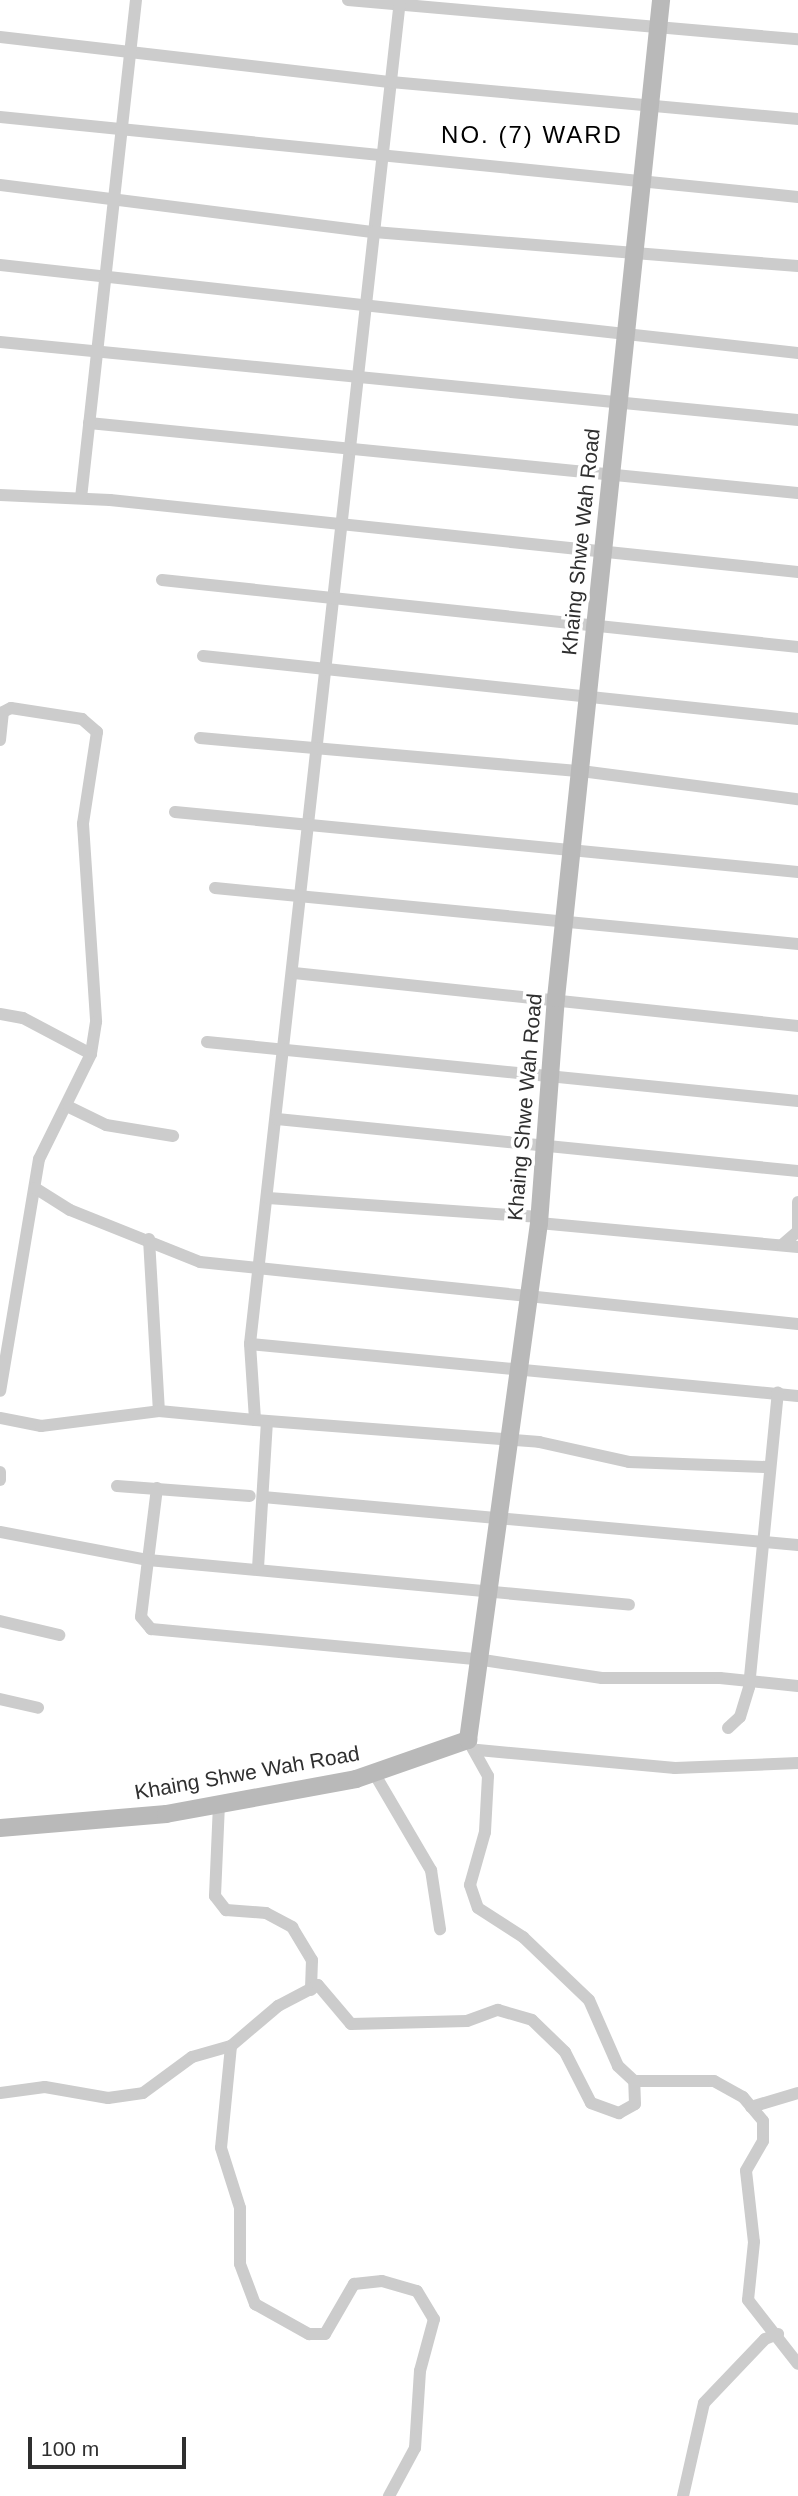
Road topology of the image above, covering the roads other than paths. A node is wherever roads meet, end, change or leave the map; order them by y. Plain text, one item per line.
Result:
1 (136, 0) edge
2 (348, 0) edge
3 (661, 0) edge
4 (399, 3) edge
5 (658, 23) junction
6 (0, 37) edge
7 (798, 39) edge
8 (130, 51) junction
9 (391, 82) junction
10 (651, 102) junction
11 (0, 117) edge
12 (798, 118) edge
13 (121, 131) junction
14 (382, 158) junction
15 (642, 179) junction
16 (0, 186) edge
17 (798, 197) edge
18 (114, 198) junction
19 (374, 232) junction
20 (636, 251) junction
21 (0, 265) edge
22 (798, 266) edge
23 (105, 277) junction
24 (366, 306) junction
25 (628, 334) junction
26 (0, 342) edge
27 (97, 352) junction
28 (798, 353) edge
29 (358, 380) junction
30 (619, 404) junction
31 (798, 419) edge
32 (89, 423) junction
33 (351, 447) junction
34 (610, 476) junction
35 (798, 493) edge
36 (0, 495) edge
37 (81, 498) junction
38 (342, 528) junction
39 (602, 553) junction
40 (798, 572) edge
41 (162, 580) dead end
42 (334, 599) junction
43 (595, 626) junction
44 (798, 648) edge
45 (203, 656) dead end
46 (326, 669) junction
47 (588, 698) junction
48 (798, 719) edge
49 (200, 738) dead end
50 (0, 740) edge
51 (318, 747) junction
52 (581, 771) junction
53 (798, 799) edge
54 (175, 812) dead end
55 (310, 823) junction
56 (574, 852) junction
57 (798, 872) edge
58 (215, 888) dead end
59 (302, 898) junction
60 (566, 923) junction
61 (798, 944) edge
62 (294, 973) junction
63 (556, 998) junction
64 (0, 1014) edge
65 (798, 1026) edge
66 (207, 1042) dead end
67 (285, 1048) junction
68 (92, 1054) junction
69 (551, 1073) junction
70 (798, 1101) edge
71 (69, 1107) junction
72 (277, 1119) junction
73 (173, 1136) dead end
74 (543, 1145) junction
75 (798, 1171) edge
76 (35, 1188) junction
77 (268, 1198) junction
78 (798, 1202) edge
79 (539, 1220) junction
80 (149, 1239) junction
81 (782, 1245) junction
82 (798, 1247) edge
83 (259, 1270) junction
84 (529, 1295) junction
85 (798, 1325) edge
86 (3, 1340) edge
87 (250, 1344) junction
88 (521, 1366) junction
89 (0, 1391) edge
90 (778, 1392) junction
91 (798, 1396) edge
92 (159, 1411) junction
93 (0, 1418) edge
94 (261, 1421) junction
95 (510, 1444) junction
96 (768, 1466) junction
97 (0, 1472) edge
98 (0, 1480) edge
99 (117, 1486) dead end
100 (157, 1488) junction
101 (257, 1497) junction
102 (501, 1517) junction
103 (0, 1532) edge
104 (762, 1542) junction
105 (798, 1545) edge
106 (148, 1560) junction
107 (258, 1568) junction
108 (492, 1588) junction
109 (629, 1605) dead end
110 (0, 1621) edge
111 (59, 1635) dead end
112 (483, 1660) junction
113 (749, 1682) junction
114 (798, 1686) edge
115 (0, 1699) edge
116 (38, 1708) dead end
117 (728, 1728) dead end
118 (473, 1745) junction
119 (798, 1763) edge
120 (374, 1773) junction
121 (219, 1804) junction
122 (0, 1828) edge
123 (440, 1929) dead end
124 (312, 1990) junction
125 (231, 2046) junction
126 (634, 2083) junction
127 (0, 2093) edge
128 (798, 2093) edge
129 (751, 2107) junction
130 (778, 2334) junction
131 (798, 2364) edge
132 (389, 2496) edge
133 (683, 2496) edge

1 - 8 street
2 - 4 street
3 - 5 street, Khaing Shwe Wah Road
4 - 5 street
4 - 9 street
5 - 7 street
5 - 10 street, Khaing Shwe Wah Road
6 - 8 street
8 - 9 street
8 - 13 street
9 - 10 street
9 - 14 street
10 - 12 street
10 - 15 street, Khaing Shwe Wah Road
11 - 13 street
13 - 14 street
13 - 18 street
14 - 15 street
14 - 19 street
15 - 17 street
15 - 20 street, Khaing Shwe Wah Road
16 - 18 street
18 - 19 street
18 - 23 street
19 - 20 street
19 - 24 street
20 - 22 street
20 - 25 street, Khaing Shwe Wah Road
21 - 23 street
23 - 24 street
23 - 27 street
24 - 25 street
24 - 29 street
25 - 28 street
25 - 30 street, Khaing Shwe Wah Road
26 - 27 street
27 - 29 street
27 - 32 street
29 - 30 street
29 - 33 street
30 - 31 street
30 - 34 street, Khaing Shwe Wah Road
32 - 33 street
32 - 37 street
33 - 34 street
33 - 38 street
34 - 35 street
34 - 39 street, Khaing Shwe Wah Road
36 - 37 street
37 - 38 street
38 - 39 street
38 - 42 street
39 - 40 street
39 - 43 street, Khaing Shwe Wah Road
41 - 42 street
42 - 43 street
42 - 46 street
43 - 44 street
43 - 47 street, Khaing Shwe Wah Road
45 - 46 street
46 - 47 street
46 - 51 street
47 - 48 street
47 - 52 street, Khaing Shwe Wah Road
49 - 51 street
50 - 68 street
51 - 52 street
51 - 55 street
52 - 53 street
52 - 56 street, Khaing Shwe Wah Road
54 - 55 street
55 - 56 street
55 - 59 street
56 - 57 street
56 - 60 street, Khaing Shwe Wah Road
58 - 59 street
59 - 60 street
59 - 62 street
60 - 61 street
60 - 63 street, Khaing Shwe Wah Road
62 - 63 street
62 - 67 street
63 - 65 street
63 - 69 street, Khaing Shwe Wah Road
64 - 68 street
66 - 67 street
67 - 69 street
67 - 72 street
68 - 71 street
69 - 70 street
69 - 74 street, Khaing Shwe Wah Road
71 - 73 street
71 - 76 street
72 - 74 street
72 - 77 street
74 - 75 street
74 - 79 street, Khaing Shwe Wah Road
76 - 80 street
76 - 86 street
77 - 79 street
77 - 83 street
78 - 81 street
79 - 81 street
79 - 84 street, Khaing Shwe Wah Road
80 - 83 street
80 - 92 street
81 - 82 street
83 - 84 street
83 - 87 street
84 - 85 street
84 - 88 street, Khaing Shwe Wah Road
86 - 89 street
87 - 88 street
87 - 94 street
88 - 90 street
88 - 95 street, Khaing Shwe Wah Road
90 - 91 street
90 - 96 street
92 - 93 street
92 - 94 street
94 - 95 street
94 - 101 street
95 - 96 street
95 - 102 street, Khaing Shwe Wah Road
96 - 104 street
97 - 98 street
99 - 100 street
100 - 101 street
100 - 106 street
101 - 102 street
101 - 107 street
102 - 104 street
102 - 108 street, Khaing Shwe Wah Road
103 - 106 street
104 - 105 street
104 - 113 street
106 - 107 street
106 - 112 street
107 - 108 street
108 - 109 street
108 - 112 street, Khaing Shwe Wah Road
110 - 111 street
112 - 113 street
112 - 118 street, Khaing Shwe Wah Road
113 - 114 street
113 - 117 street
115 - 116 street
118 - 119 street
118 - 120 street, Khaing Shwe Wah Road
118 - 126 street
120 - 121 street, Khaing Shwe Wah Road
120 - 123 street
121 - 122 street, Khaing Shwe Wah Road
121 - 124 street
124 - 125 street
124 - 126 street
125 - 127 street
125 - 132 street
126 - 129 street
128 - 129 street
129 - 130 street
130 - 131 street
130 - 133 street

